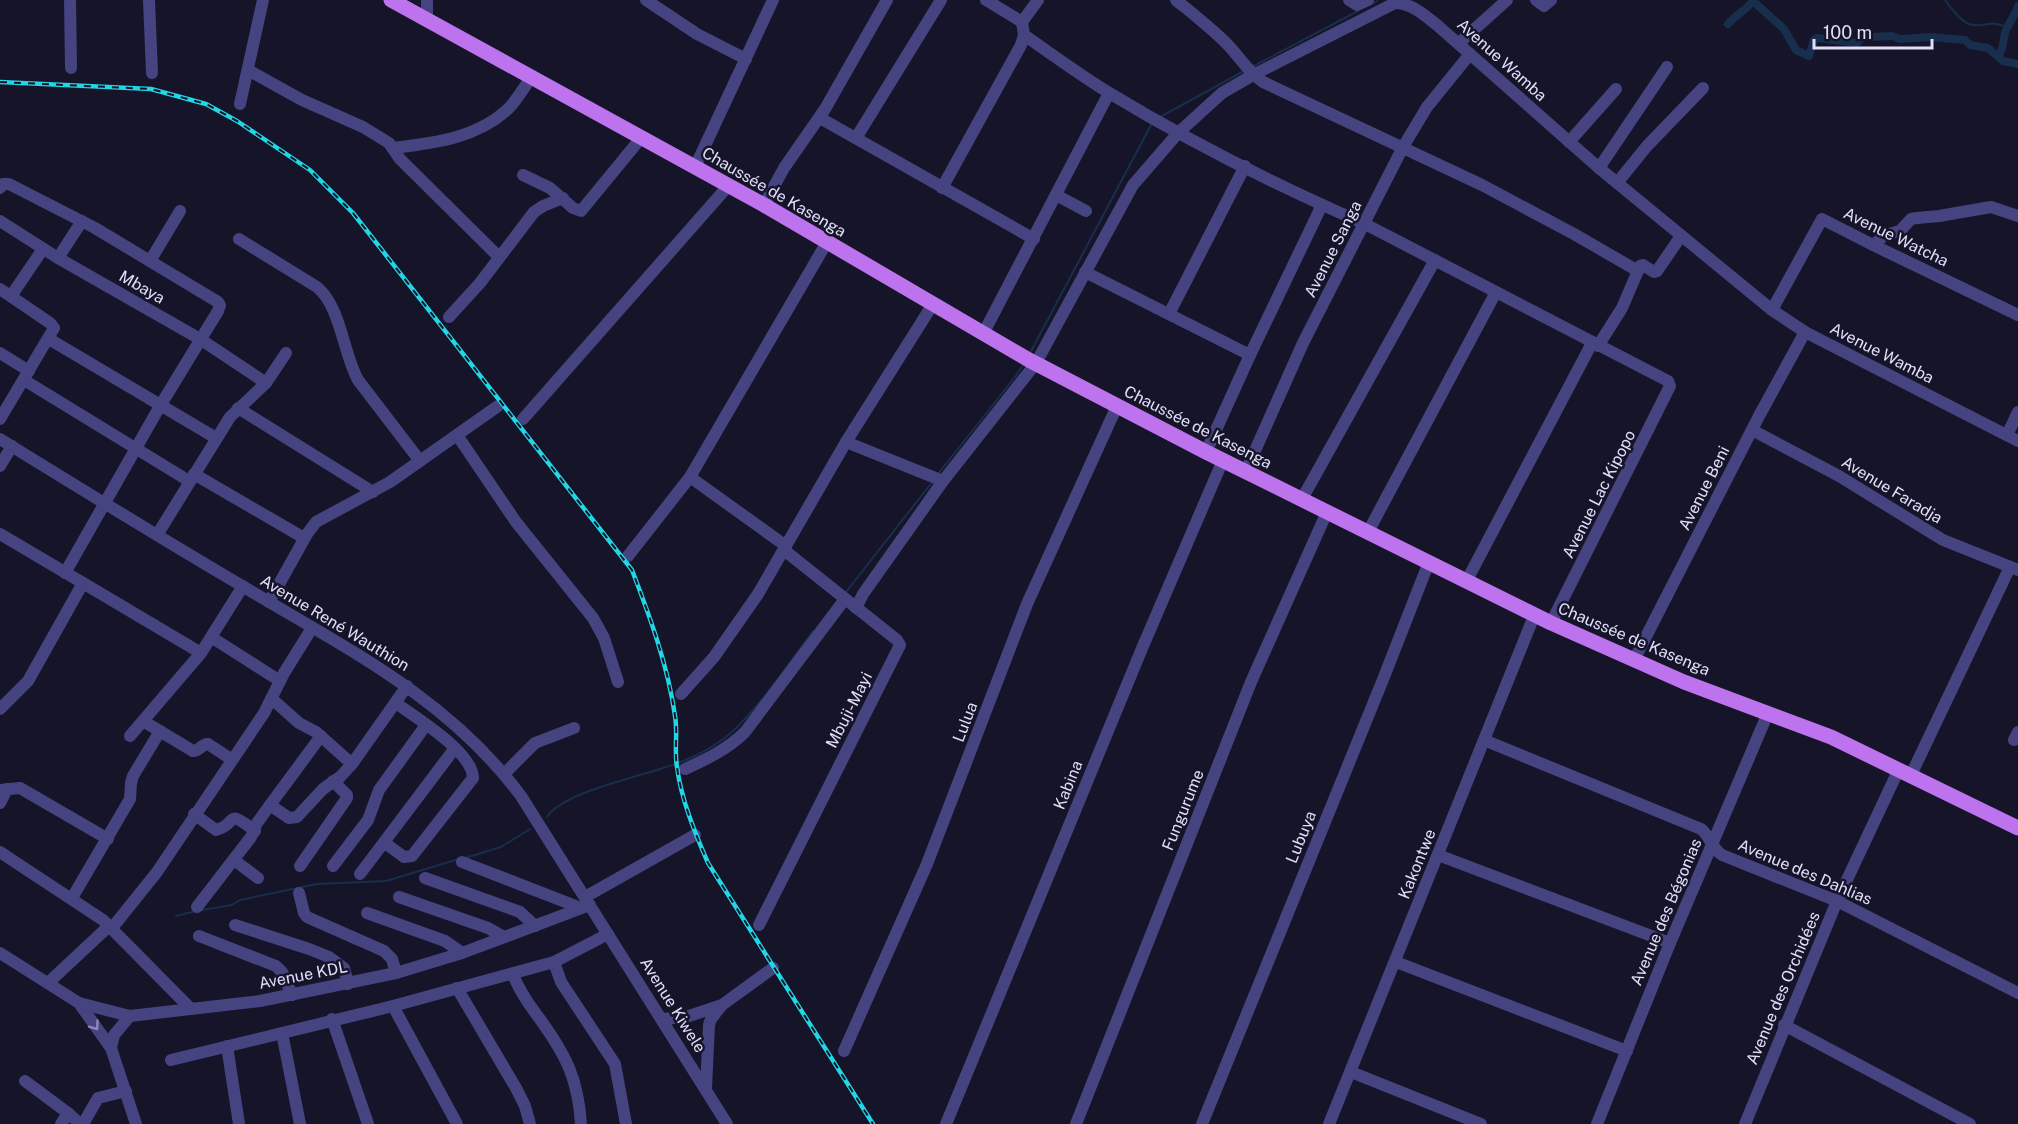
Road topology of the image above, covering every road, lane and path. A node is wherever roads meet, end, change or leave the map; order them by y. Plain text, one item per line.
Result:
1 (70, 0) edge
2 (149, 0) edge
3 (263, 0) edge
4 (392, 0) edge
5 (427, 0) edge
6 (646, 0) edge
7 (773, 0) edge
8 (887, 0) edge
9 (941, 0) edge
10 (986, 0) edge
11 (1038, 0) edge
12 (1176, 0) edge
13 (1349, 0) edge
14 (1368, 0) edge
15 (1507, 0) edge
16 (1536, 0) edge
17 (1551, 0) edge
18 (1387, 3) edge
19 (428, 20) junction
20 (1022, 22) junction
21 (1024, 35) junction
22 (1459, 43) junction
23 (1470, 54) junction
24 (746, 59) junction
25 (1667, 67) dead end
26 (71, 68) dead end
27 (248, 70) junction
28 (1250, 70) junction
29 (153, 73) dead end
30 (532, 76) junction
31 (1703, 88) dead end
32 (1616, 89) dead end
33 (1109, 93) junction
34 (240, 104) dead end
35 (820, 118) junction
36 (1178, 133) junction
37 (641, 138) junction
38 (856, 138) junction
39 (1569, 142) junction
40 (1403, 147) junction
41 (393, 148) junction
42 (1245, 166) junction
43 (695, 167) junction
44 (1599, 168) junction
45 (523, 175) dead end
46 (1617, 183) junction
47 (729, 185) junction
48 (0, 188) edge
49 (942, 188) junction
50 (1056, 195) junction
51 (564, 198) junction
52 (764, 205) junction
53 (1322, 205) junction
54 (1086, 210) dead end
55 (180, 211) dead end
56 (2018, 216) edge
57 (0, 220) edge
58 (82, 221) junction
59 (1365, 224) junction
60 (1681, 236) junction
61 (239, 239) dead end
62 (1034, 239) junction
63 (827, 242) junction
64 (1873, 245) junction
65 (43, 249) junction
66 (499, 257) junction
67 (58, 258) junction
68 (1435, 260) junction
69 (150, 261) junction
70 (1638, 271) junction
71 (1085, 272) junction
72 (0, 289) edge
73 (1496, 292) junction
74 (11, 296) junction
75 (933, 304) junction
76 (1772, 310) junction
77 (1169, 314) junction
78 (2018, 315) edge
79 (449, 317) dead end
80 (1805, 332) junction
81 (983, 334) junction
82 (52, 335) junction
83 (200, 339) junction
84 (1595, 344) junction
85 (0, 353) edge
86 (286, 353) dead end
87 (1250, 355) junction
88 (1029, 360) junction
89 (27, 376) junction
90 (266, 383) junction
91 (160, 406) junction
92 (498, 406) dead end
93 (1117, 406) junction
94 (238, 408) junction
95 (2018, 412) edge
96 (0, 419) edge
97 (523, 419) dead end
98 (1752, 430) junction
99 (457, 435) junction
100 (216, 438) junction
101 (2012, 438) edge
102 (0, 439) edge
103 (846, 442) junction
104 (12, 446) junction
105 (136, 448) junction
106 (1206, 452) junction
107 (1223, 460) junction
108 (420, 461) junction
109 (0, 466) edge
110 (1245, 471) junction
111 (690, 477) junction
112 (191, 478) junction
113 (943, 481) junction
114 (373, 492) junction
115 (1302, 499) junction
116 (104, 503) junction
117 (1327, 512) junction
118 (1368, 532) junction
119 (0, 534) edge
120 (157, 535) junction
121 (304, 538) junction
122 (785, 548) junction
123 (628, 556) dead end
124 (1429, 562) junction
125 (2014, 569) edge
126 (65, 573) junction
127 (1466, 582) junction
128 (83, 583) junction
129 (243, 586) junction
130 (845, 599) junction
131 (269, 602) junction
132 (856, 608) junction
133 (1534, 616) junction
134 (1551, 623) junction
135 (312, 628) junction
136 (211, 637) junction
137 (201, 653) junction
138 (1634, 660) junction
139 (279, 681) junction
140 (618, 682) dead end
141 (407, 686) junction
142 (681, 694) dead end
143 (272, 699) junction
144 (396, 703) junction
145 (0, 708) edge
146 (1768, 713) junction
147 (143, 721) junction
148 (426, 725) junction
149 (574, 728) dead end
150 (160, 731) junction
151 (130, 736) dead end
152 (321, 736) junction
153 (1484, 740) junction
154 (455, 748) junction
155 (231, 759) junction
156 (352, 764) junction
157 (685, 769) dead end
158 (1905, 772) junction
159 (504, 774) junction
160 (333, 781) junction
161 (3, 790) edge
162 (0, 803) edge
163 (270, 805) junction
164 (194, 814) junction
165 (2018, 828) edge
166 (255, 831) junction
167 (695, 835) dead end
168 (108, 839) junction
169 (385, 843) junction
170 (1712, 846) junction
171 (1438, 855) junction
172 (2, 857) edge
173 (234, 860) junction
174 (462, 862) dead end
175 (300, 866) dead end
176 (333, 866) dead end
177 (360, 874) dead end
178 (258, 878) dead end
179 (424, 878) dead end
180 (299, 893) dead end
181 (399, 897) dead end
182 (72, 898) junction
183 (1837, 901) junction
184 (585, 903) junction
185 (197, 907) dead end
186 (367, 913) dead end
187 (235, 925) dead end
188 (759, 925) dead end
189 (535, 926) junction
190 (110, 927) junction
191 (608, 934) junction
192 (199, 936) dead end
193 (504, 937) junction
194 (1670, 943) junction
195 (0, 953) edge
196 (462, 953) junction
197 (554, 962) junction
198 (1396, 962) junction
199 (773, 968) dead end
200 (396, 973) junction
201 (513, 974) junction
202 (48, 983) junction
203 (348, 984) junction
204 (457, 988) junction
205 (2018, 993) edge
206 (292, 995) junction
207 (79, 1004) junction
208 (722, 1005) junction
209 (393, 1006) junction
210 (190, 1008) junction
211 (130, 1016) junction
212 (332, 1019) junction
213 (663, 1019) junction
214 (1784, 1025) junction
215 (282, 1033) junction
216 (227, 1046) junction
217 (111, 1048) junction
218 (844, 1051) dead end
219 (1626, 1051) junction
220 (171, 1060) dead end
221 (1351, 1072) junction
222 (25, 1081) dead end
223 (706, 1088) junction
224 (126, 1091) junction
225 (69, 1113) junction
226 (60, 1124) edge
227 (82, 1124) edge
228 (136, 1124) edge
229 (239, 1124) edge
230 (300, 1124) edge
231 (368, 1124) edge
232 (458, 1124) edge
233 (530, 1124) edge
234 (581, 1124) edge
235 (626, 1124) edge
236 (727, 1124) edge
237 (946, 1124) edge
238 (1076, 1124) edge
239 (1202, 1124) edge
240 (1329, 1124) edge
241 (1481, 1124) edge
242 (1597, 1124) edge
243 (1745, 1124) edge
244 (1970, 1124) edge

1 - 26 street
2 - 29 street
3 - 27 street
4 - 19 main road, Chaussée de Kasenga
5 - 19 street
6 - 24 street
7 - 24 street
8 - 35 street
9 - 38 street
10 - 20 street
11 - 20 street
12 - 28 street
13 - 14 street
15 - 22 street
16 - 17 street
18 - 22 street, Avenue Wamba
18 - 28 street, Avenue Wamba
19 - 30 main road, Chaussée de Kasenga
20 - 21 street
21 - 33 street
21 - 49 street
22 - 23 street, Avenue Wamba
23 - 39 street, Avenue Wamba
23 - 40 street, Avenue Sanga
24 - 43 street
25 - 44 street
27 - 34 street
27 - 41 street
28 - 36 street, Avenue Wamba
28 - 40 street
30 - 37 main road, Chaussée de Kasenga
30 - 41 street
31 - 46 street
32 - 39 street
33 - 36 street
33 - 50 street
35 - 38 street
35 - 52 street
36 - 42 street
36 - 71 street, Avenue Wamba
37 - 43 main road, Chaussée de Kasenga
37 - 51 street
38 - 49 street
39 - 44 street, Avenue Wamba
40 - 59 street, Avenue Sanga
40 - 70 street
41 - 66 street
42 - 53 street
42 - 77 street
43 - 47 main road, Chaussée de Kasenga
44 - 46 street, Avenue Wamba
45 - 51 street
46 - 60 street, Avenue Wamba
47 - 52 main road, Chaussée de Kasenga
47 - 97 street
48 - 58 street
49 - 62 street
50 - 54 street
50 - 62 street
51 - 66 street
52 - 63 main road, Chaussée de Kasenga
53 - 59 street
53 - 87 street
55 - 69 street
56 - 64 street
57 - 65 street, Mbaya
58 - 67 street
58 - 69 street
59 - 68 street
59 - 110 street, Avenue Sanga
60 - 70 street
60 - 76 street, Avenue Wamba
61 - 108 street
62 - 81 street
63 - 75 main road, Chaussée de Kasenga
63 - 111 street
64 - 76 street, Avenue Watcha
64 - 78 street, Avenue Watcha
65 - 67 street, Mbaya
65 - 74 street
66 - 79 street
67 - 83 street, Mbaya
68 - 73 street
68 - 115 street
69 - 83 street
70 - 84 street
71 - 77 street
71 - 88 street, Avenue Wamba
72 - 74 street
73 - 84 street
73 - 118 street
74 - 82 street
75 - 81 main road, Chaussée de Kasenga
75 - 103 street
76 - 80 street, Avenue Wamba
77 - 87 street
80 - 98 street, Avenue Beni
80 - 101 street, Avenue Wamba
81 - 88 main road, Chaussée de Kasenga
82 - 89 street
82 - 91 street
83 - 90 street, Mbaya
83 - 91 street
84 - 127 street
84 - 134 street, Avenue Lac Kipopo
85 - 89 street
86 - 90 street
87 - 106 street
88 - 93 main road, Chaussée de Kasenga
88 - 113 street, Avenue Wamba
89 - 96 street
89 - 105 street
90 - 94 street
91 - 100 street
91 - 105 street
92 - 99 street
93 - 106 main road, Chaussée de Kasenga
93 - 218 street, Lulua
94 - 100 street
94 - 114 street
95 - 101 street
98 - 125 street, Avenue Faradja
98 - 138 street, Avenue Beni
99 - 108 street
99 - 140 street
100 - 112 street
102 - 104 street, Avenue René Wauthion
103 - 113 street
103 - 122 street
104 - 109 street
104 - 116 street, Avenue René Wauthion
105 - 112 street
105 - 116 street
106 - 107 main road, Chaussée de Kasenga
107 - 110 main road, Chaussée de Kasenga
107 - 237 street, Kabina
108 - 114 street
110 - 115 main road, Chaussée de Kasenga
111 - 122 street, Mbuji-Mayi
111 - 123 street
112 - 120 street
112 - 121 street
113 - 132 street, Avenue Wamba
114 - 121 street
115 - 117 main road, Chaussée de Kasenga
116 - 120 street, Avenue René Wauthion
116 - 126 street
117 - 118 main road, Chaussée de Kasenga
117 - 238 street, Fungurume
118 - 124 main road, Chaussée de Kasenga
119 - 126 street
120 - 129 street, Avenue René Wauthion
121 - 131 street
122 - 130 street, Mbuji-Mayi
122 - 142 street
124 - 127 main road, Chaussée de Kasenga
124 - 239 street, Lubuya
125 - 158 street, Avenue des Orchidées
126 - 128 street
127 - 133 main road, Chaussée de Kasenga
128 - 137 street
128 - 145 street
129 - 131 street, Avenue René Wauthion
129 - 136 street
130 - 132 street, Mbuji-Mayi
130 - 157 street
131 - 135 street, Avenue René Wauthion
132 - 188 street, Mbuji-Mayi
133 - 134 main road, Chaussée de Kasenga
133 - 153 street, Kakontwe
134 - 138 main road, Chaussée de Kasenga
135 - 139 street
135 - 141 street, Avenue René Wauthion
136 - 137 street
136 - 139 street
137 - 147 street
138 - 146 main road, Chaussée de Kasenga
139 - 143 street
141 - 144 street
141 - 159 street, Avenue René Wauthion
143 - 152 street
143 - 155 street
144 - 148 street
144 - 156 street
146 - 158 main road, Chaussée de Kasenga
146 - 170 street, Avenue des Bégonias
147 - 150 street
147 - 151 street
148 - 154 street
148 - 176 street
149 - 159 street
150 - 155 street
150 - 168 street
152 - 156 street
152 - 163 street
153 - 170 street, Avenue des Dahlias
153 - 171 street, Kakontwe
154 - 169 street
154 - 169 street
155 - 164 street
156 - 160 street
158 - 165 main road, Chaussée de Kasenga
158 - 183 street, Avenue des Orchidées
159 - 184 street, Avenue René Wauthion
160 - 163 street
160 - 175 street
161 - 162 street
161 - 168 street
163 - 166 street
164 - 166 street
164 - 190 street
166 - 173 street
167 - 184 street, Avenue KDL
168 - 182 street
169 - 177 street
170 - 183 street, Avenue des Dahlias
170 - 194 street, Avenue des Bégonias
171 - 194 street
171 - 198 street, Kakontwe
172 - 182 street
173 - 178 street
173 - 185 street
174 - 184 street
179 - 189 street
180 - 200 street
181 - 193 street
182 - 190 street
183 - 205 street, Avenue des Dahlias
183 - 214 street, Avenue des Orchidées
184 - 189 street, Avenue KDL
184 - 191 street, Avenue Kiwele
186 - 196 street
187 - 203 street
189 - 193 street, Avenue KDL
190 - 202 street
190 - 210 street
191 - 197 street
191 - 213 street, Avenue Kiwele
192 - 206 street
193 - 196 street, Avenue KDL
194 - 219 street, Avenue des Bégonias
195 - 202 street
196 - 200 street, Avenue KDL
197 - 201 street
197 - 235 street
198 - 219 street
198 - 221 street, Kakontwe
199 - 208 street
200 - 203 street, Avenue KDL
201 - 204 street
201 - 234 street
202 - 207 street
203 - 206 street, Avenue KDL
204 - 209 street
204 - 233 street
206 - 210 street, Avenue KDL
207 - 211 street
207 -> 217 street
208 - 213 street
208 - 223 street
209 - 212 street
209 - 232 street
210 - 211 street, Avenue KDL
211 - 217 street
212 - 215 street
212 - 231 street
213 - 223 street, Avenue Kiwele
214 - 243 street, Avenue des Orchidées
214 - 244 street
215 - 216 street
215 - 230 street
216 - 220 street
216 - 229 street
217 - 224 street
219 - 242 street, Avenue des Bégonias
221 - 240 street, Kakontwe
221 - 241 street
222 - 225 street
223 - 236 street, Avenue Kiwele
224 - 227 street
224 - 228 street
225 - 226 street
225 - 227 street

